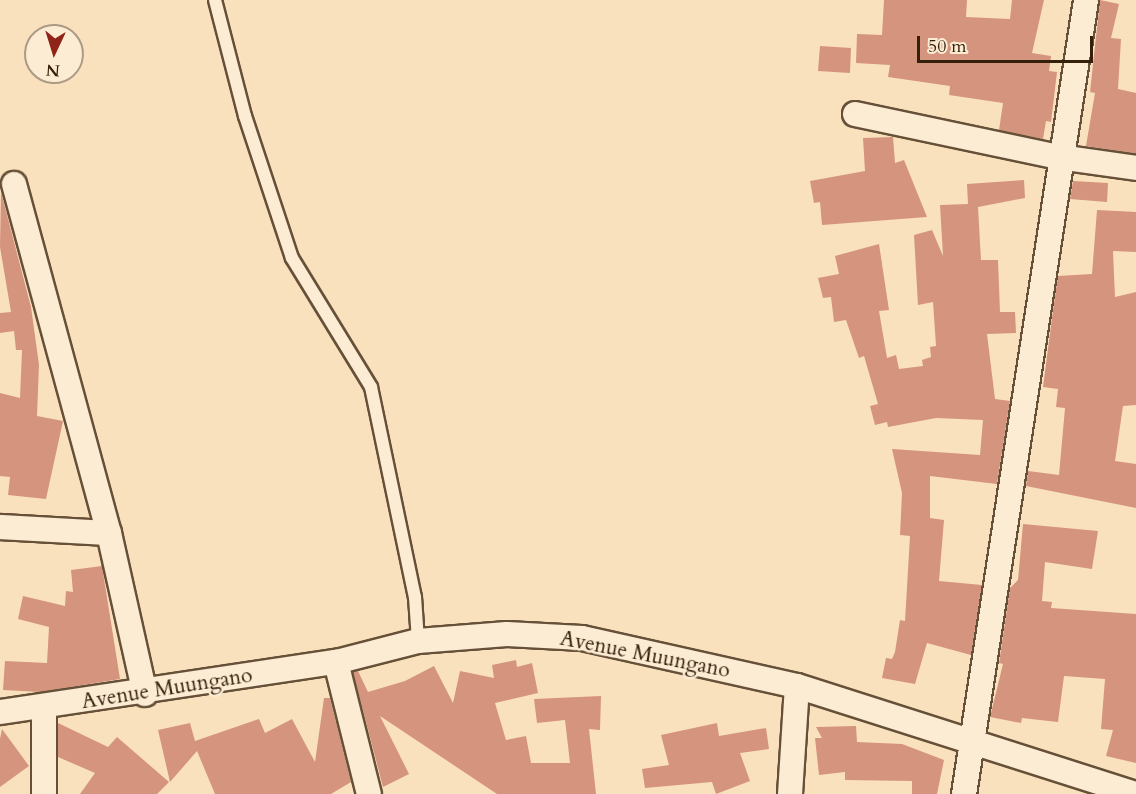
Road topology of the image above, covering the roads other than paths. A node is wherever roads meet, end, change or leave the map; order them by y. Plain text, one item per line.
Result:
1 (215, 0) edge
2 (1086, 0) edge
3 (855, 114) dead end
4 (1059, 157) junction
5 (1136, 168) edge
6 (14, 184) dead end
7 (0, 526) edge
8 (109, 532) junction
9 (418, 641) junction
10 (336, 662) junction
11 (797, 686) junction
12 (145, 694) junction
13 (44, 709) junction
14 (0, 712) edge
15 (975, 741) junction
16 (44, 794) edge
17 (369, 794) edge
18 (790, 794) edge
19 (964, 794) edge
20 (1135, 794) edge

1 - 9 lane
2 - 4 street
3 - 4 street
4 - 5 street
4 - 15 street
6 - 8 street
7 - 8 street
8 - 12 street
9 - 10 street, Avenue Muungano
9 - 11 street, Avenue Muungano
10 - 12 street, Avenue Muungano
10 - 17 street
11 - 15 street, Avenue Muungano
11 - 18 street
12 - 13 street, Avenue Muungano
13 - 14 street, Avenue Muungano
13 - 16 street
15 - 19 street
15 - 20 street, Avenue Muungano

